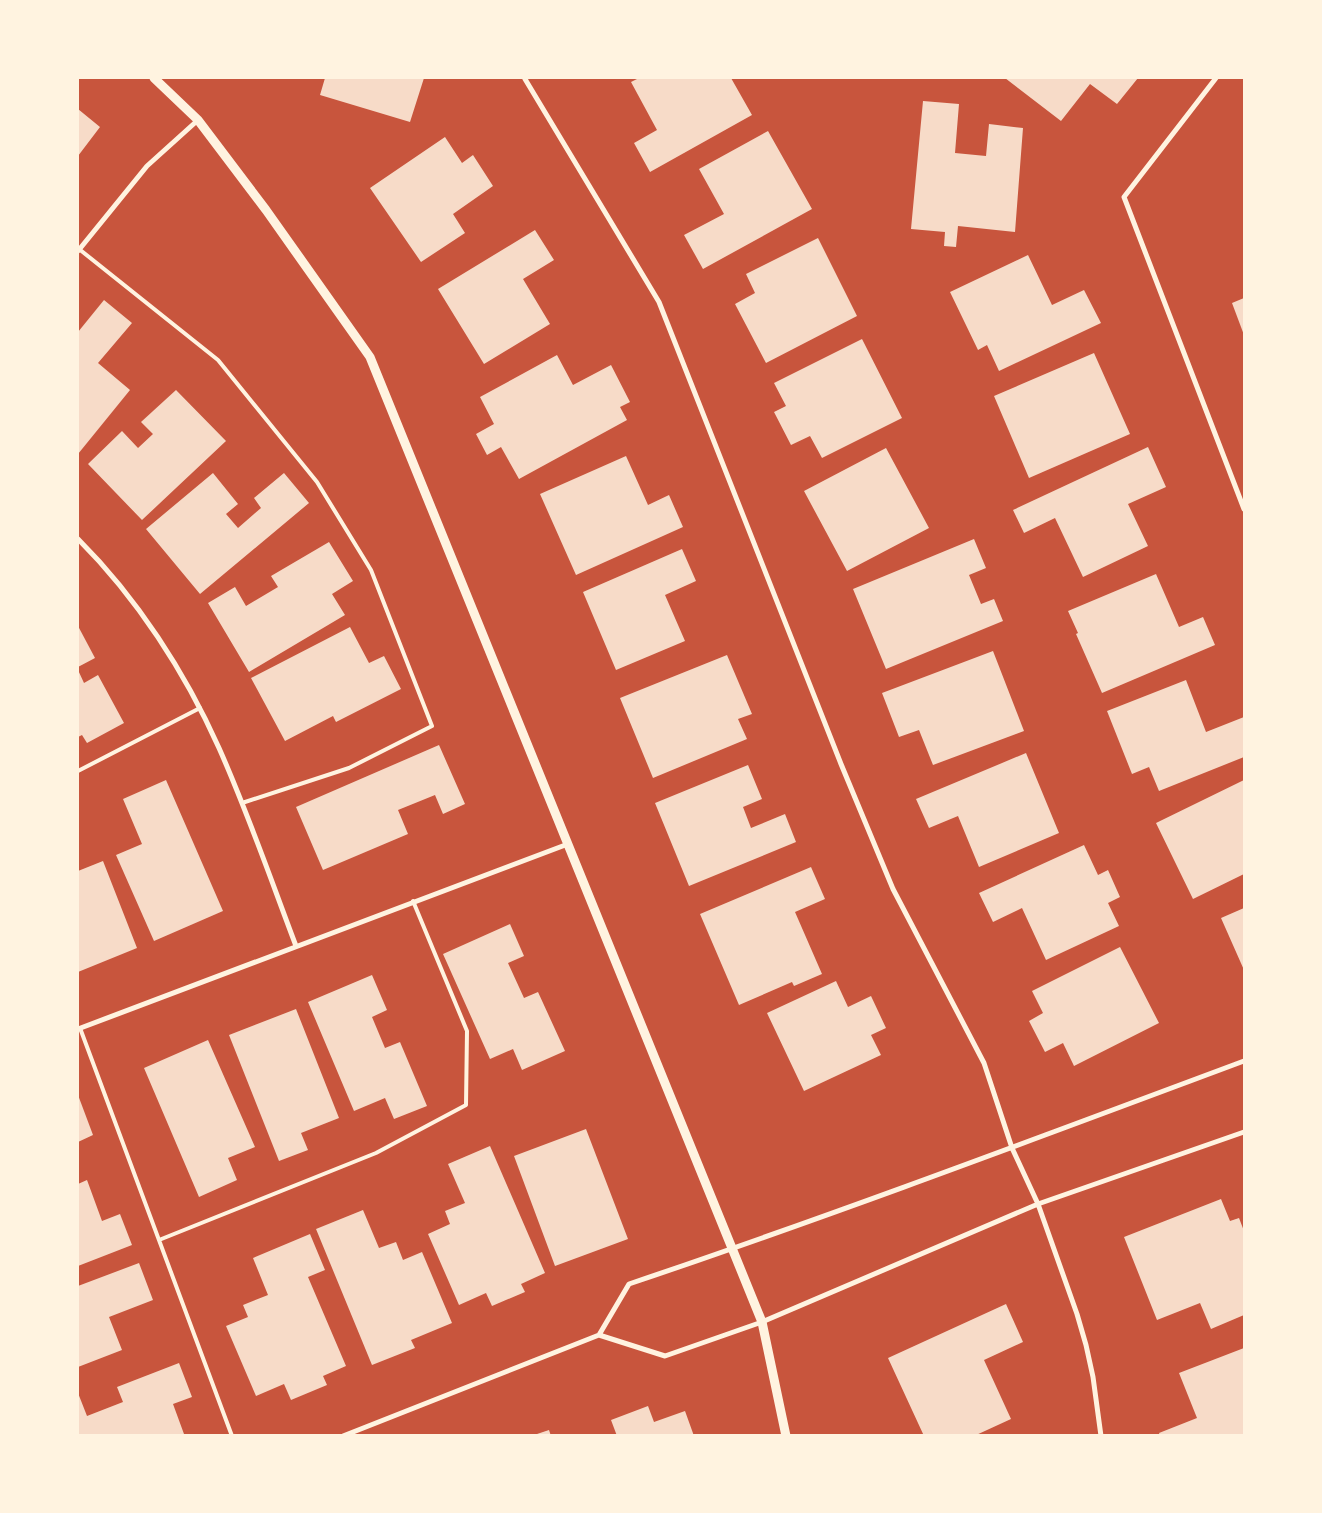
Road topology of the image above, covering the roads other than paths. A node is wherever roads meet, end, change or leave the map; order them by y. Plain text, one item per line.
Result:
1 (154, 78) edge
2 (526, 78) edge
3 (1216, 78) edge
4 (198, 120) junction
5 (78, 250) edge
6 (1244, 508) edge
7 (78, 539) edge
8 (200, 708) junction
9 (78, 771) edge
10 (242, 803) junction
11 (568, 844) junction
12 (413, 901) junction
13 (296, 946) junction
14 (79, 1028) edge
15 (1244, 1061) edge
16 (1244, 1132) edge
17 (1012, 1148) junction
18 (1038, 1204) junction
19 (159, 1240) junction
20 (733, 1249) junction
21 (762, 1322) junction
22 (599, 1335) junction
23 (232, 1436) edge
24 (343, 1436) edge
25 (786, 1436) edge
26 (1100, 1436) edge

1 - 4 street
2 - 17 street
3 - 6 street
4 - 5 street
4 - 11 street
5 - 10 lane
7 - 8 street
8 - 9 lane
8 - 10 street
10 - 13 street
11 - 12 street
11 - 20 street
12 - 13 street
12 - 19 lane
13 - 14 street
14 - 19 lane
15 - 17 street
16 - 18 street
17 - 18 street
17 - 20 street
18 - 21 street
18 - 26 street
19 - 23 lane
20 - 21 street
20 - 22 street
21 - 22 street
21 - 25 street
22 - 24 street

